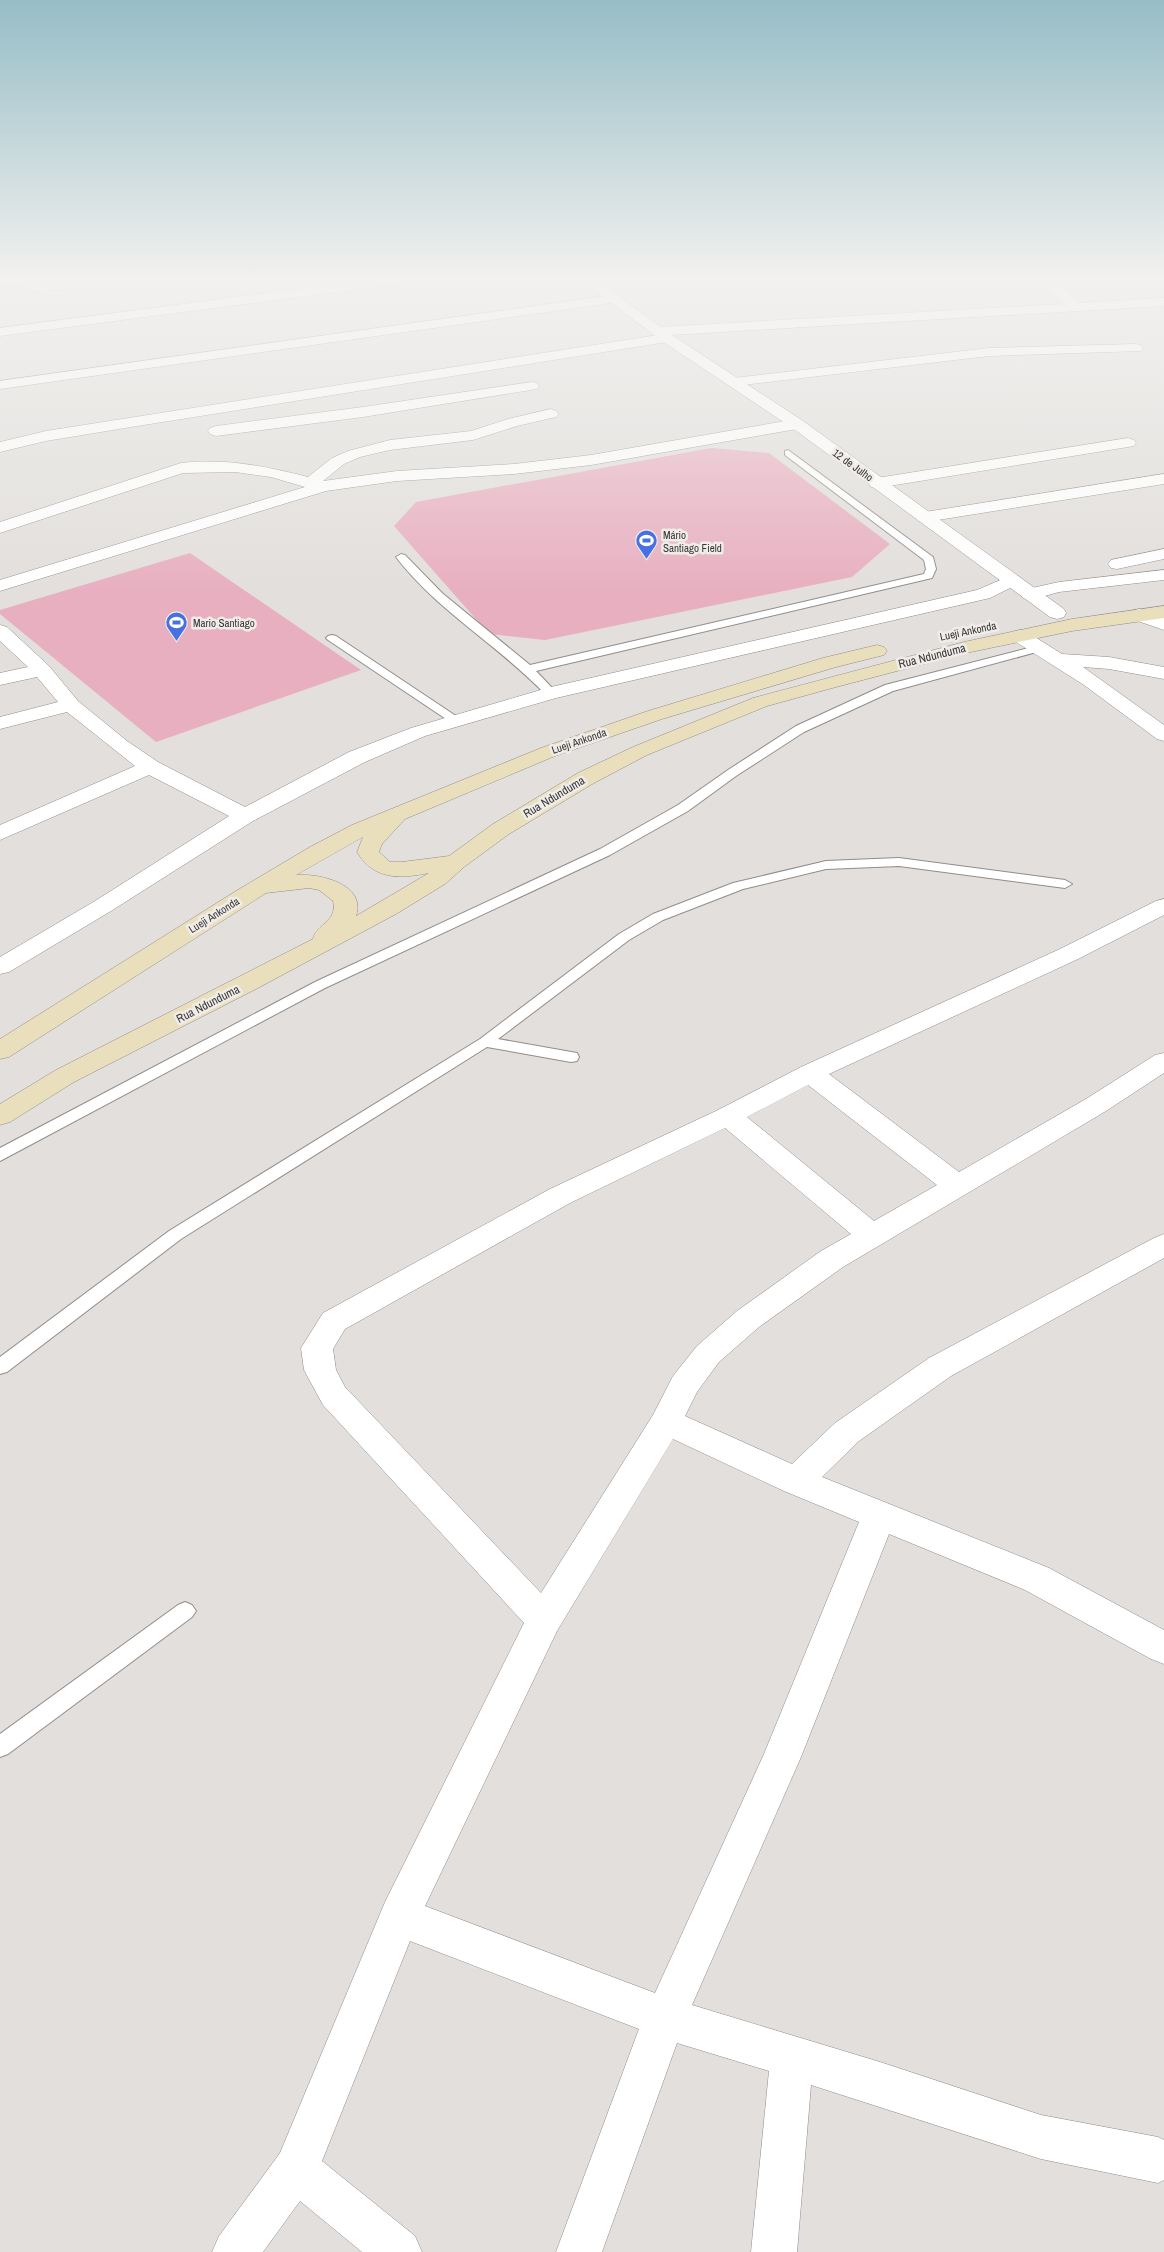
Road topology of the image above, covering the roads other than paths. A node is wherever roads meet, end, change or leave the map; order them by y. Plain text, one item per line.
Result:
1 (20, 382) edge
2 (377, 382) edge
3 (734, 382) edge
4 (0, 385) edge
5 (532, 386) dead end
6 (214, 409) junction
7 (551, 414) dead end
8 (797, 424) junction
9 (216, 431) junction
10 (1128, 443) dead end
11 (0, 447) edge
12 (788, 453) dead end
13 (214, 464) junction
14 (1164, 480) edge
15 (877, 483) junction
16 (317, 485) junction
17 (925, 517) junction
18 (0, 528) edge
19 (1164, 554) edge
20 (401, 557) dead end
21 (1164, 574) edge
22 (1012, 580) junction
23 (0, 586) edge
24 (1059, 587) junction
25 (1030, 594) junction
26 (1164, 599) edge
27 (1164, 612) edge
28 (1057, 613) junction
29 (1139, 615) junction
30 (1164, 624) edge
31 (0, 631) edge
32 (1020, 636) junction
33 (332, 638) dead end
34 (1040, 648) junction
35 (1059, 660) junction
36 (528, 669) junction
37 (42, 670) junction
38 (1164, 673) edge
39 (0, 678) edge
40 (551, 693) junction
41 (71, 705) junction
42 (456, 720) junction
43 (0, 723) edge
44 (1164, 735) edge
45 (150, 767) junction
46 (404, 810) junction
47 (245, 816) junction
48 (0, 833) edge
49 (456, 862) junction
50 (1065, 884) dead end
51 (244, 896) junction
52 (1164, 906) edge
53 (318, 945) junction
54 (0, 968) edge
55 (486, 1042) junction
56 (0, 1051) edge
57 (571, 1057) dead end
58 (1164, 1062) edge
59 (810, 1073) junction
60 (0, 1116) edge
61 (728, 1116) junction
62 (0, 1155) edge
63 (958, 1185) junction
64 (872, 1236) junction
65 (1164, 1245) edge
66 (0, 1367) edge
67 (666, 1422) junction
68 (796, 1482) junction
69 (879, 1515) junction
70 (185, 1611) dead end
71 (544, 1620) junction
72 (1164, 1648) edge
73 (0, 1746) edge
74 (398, 1916) junction
75 (665, 2018) junction
76 (792, 2057) junction
77 (1158, 2160) dead end
78 (296, 2169) junction
79 (236, 2252) edge
80 (399, 2252) edge
81 (579, 2252) edge
82 (774, 2252) edge

1 - 4 street
2 - 6 street
3 - 8 street, 12 de Julho
5 - 9 street
6 - 9 street
6 - 11 street
7 - 16 street
8 - 15 street, 12 de Julho
8 - 16 street
9 - 13 street
10 - 15 street
12 - 36 lane
13 - 16 street
13 - 18 street
14 - 17 street
15 - 17 street, 12 de Julho
16 - 23 street
17 - 22 street, 12 de Julho
19 - 24 street
20 - 36 lane
21 - 24 street
22 - 25 street, 12 de Julho
22 - 40 street
24 - 25 street
25 - 28 street, 12 de Julho
26 - 28 main road, Lueji Ankonda
27 - 29 main road, Rua Ndunduma
28 - 46 main road, Lueji Ankonda
29 - 30 street
29 - 32 main road, Rua Ndunduma
31 - 37 street
32 - 34 street
32 - 49 main road, Rua Ndunduma
33 - 42 lane
34 - 35 street
34 - 62 lane
35 - 38 street
35 - 44 street
36 - 40 lane
37 - 39 street
37 - 41 street
40 - 42 street
41 - 43 street
41 - 45 street
42 - 47 street
45 - 47 street
45 - 48 street
46 - 49 main road
46 - 51 main road, Lueji Ankonda
47 - 54 street
49 - 53 main road, Rua Ndunduma
50 - 55 lane
51 - 53 main road
51 - 56 main road, Lueji Ankonda
52 - 59 street
53 - 60 main road, Rua Ndunduma
55 - 57 lane
55 - 66 lane
58 - 63 street
59 - 61 street
59 - 63 street
61 - 64 street
61 - 71 street
63 - 64 street
64 - 67 street
65 - 68 street
67 - 68 street
67 - 71 street
68 - 69 street
69 - 72 street
69 - 75 street
70 - 73 lane
71 - 74 street
74 - 75 street
74 - 78 street
75 - 76 street
75 - 81 street
76 - 77 street
76 - 82 street
78 - 79 street
78 - 80 street

